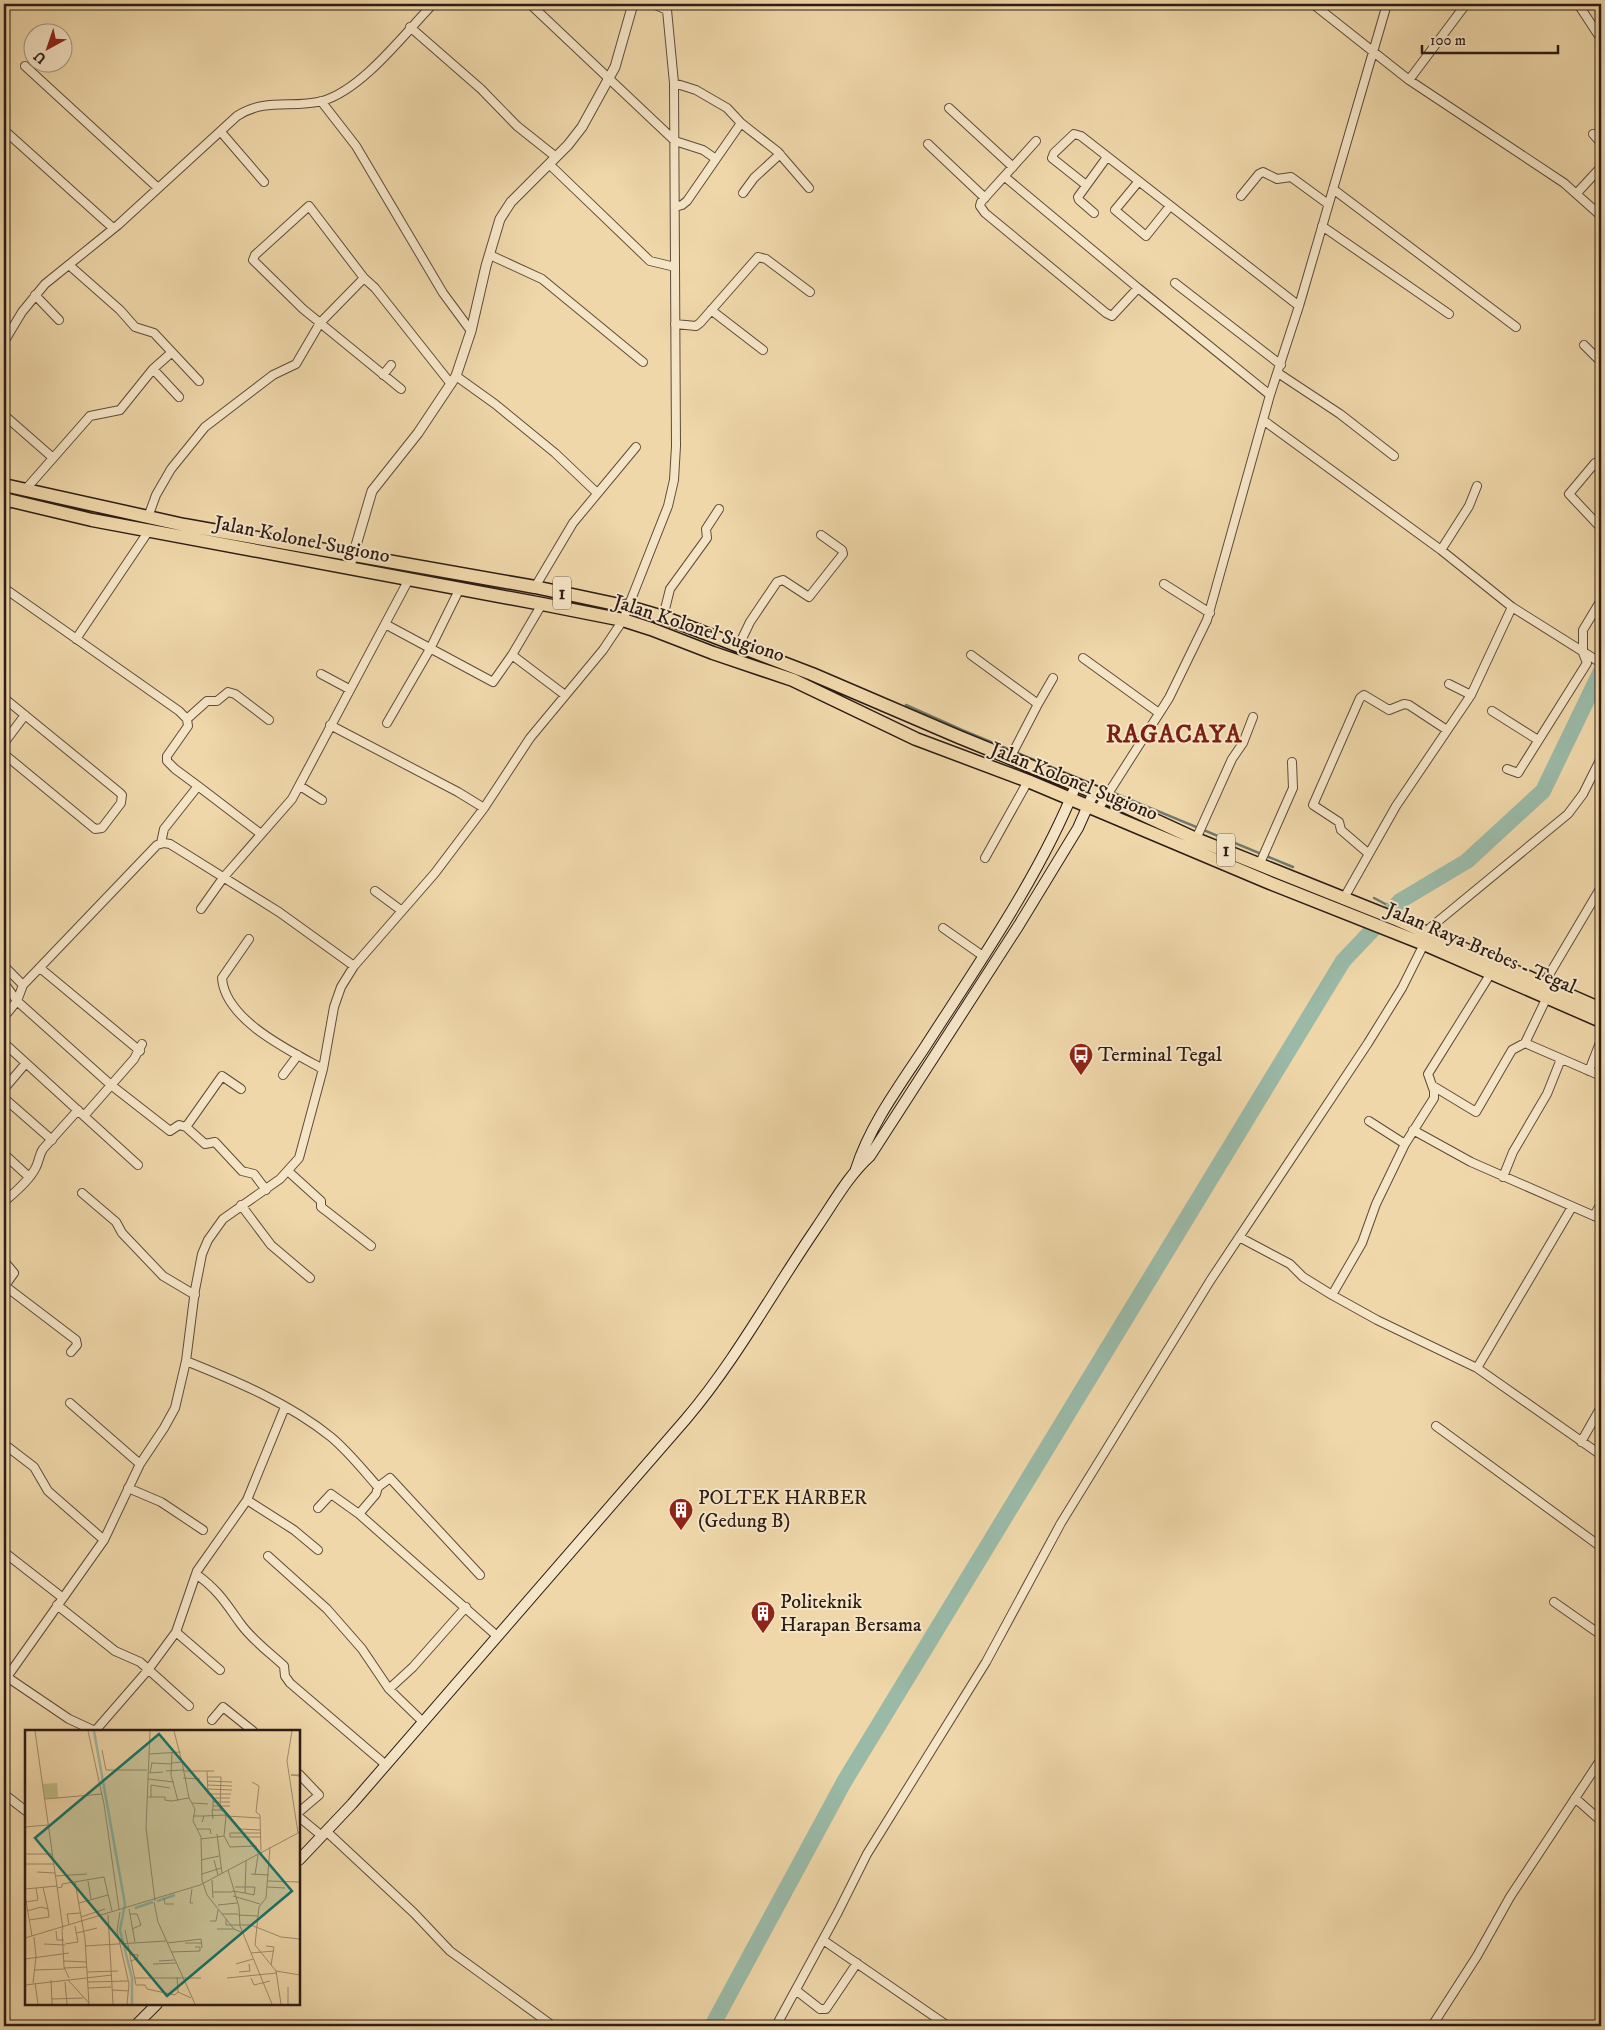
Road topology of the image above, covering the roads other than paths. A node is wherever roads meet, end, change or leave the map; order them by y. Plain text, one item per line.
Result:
1 (433, 4) edge
2 (530, 4) edge
3 (633, 4) edge
4 (653, 4) edge
5 (1313, 4) edge
6 (1387, 4) edge
7 (1466, 4) edge
8 (1578, 4) edge
9 (667, 7) edge
10 (410, 27) junction
11 (1601, 39) edge
12 (1372, 53) junction
13 (32, 72) edge
14 (609, 78) junction
15 (1408, 80) junction
16 (679, 84) junction
17 (321, 101) junction
18 (948, 108) dead end
19 (741, 123) junction
20 (4, 130) edge
21 (220, 132) junction
22 (1593, 134) dead end
23 (1036, 141) dead end
24 (680, 142) junction
25 (1601, 143) edge
26 (928, 144) dead end
27 (780, 154) junction
28 (1107, 156) junction
29 (556, 157) junction
30 (716, 159) junction
31 (549, 164) junction
32 (1013, 167) junction
33 (1601, 167) edge
34 (1005, 177) junction
35 (1139, 181) junction
36 (264, 182) dead end
37 (1086, 185) junction
38 (157, 186) junction
39 (809, 188) dead end
40 (1333, 189) junction
41 (743, 193) dead end
42 (1577, 193) junction
43 (1241, 196) dead end
44 (985, 198) junction
45 (1328, 204) junction
46 (678, 206) junction
47 (1170, 206) junction
48 (1094, 212) dead end
49 (1601, 216) edge
50 (1322, 226) junction
51 (113, 228) junction
52 (490, 255) junction
53 (69, 265) junction
54 (675, 267) junction
55 (364, 278) junction
56 (1175, 283) dead end
57 (1138, 288) junction
58 (810, 292) dead end
59 (35, 295) junction
60 (1299, 306) junction
61 (711, 310) junction
62 (1450, 314) dead end
63 (59, 320) dead end
64 (320, 323) junction
65 (678, 325) junction
66 (1516, 327) dead end
67 (471, 331) junction
68 (4, 342) edge
69 (1584, 345) dead end
70 (763, 350) dead end
71 (171, 353) junction
72 (643, 362) dead end
73 (1601, 362) edge
74 (391, 366) dead end
75 (1280, 368) junction
76 (152, 370) junction
77 (383, 375) junction
78 (453, 380) junction
79 (199, 382) dead end
80 (400, 389) dead end
81 (1270, 395) junction
82 (179, 397) dead end
83 (4, 415) edge
84 (1264, 420) junction
85 (636, 447) dead end
86 (1394, 456) dead end
87 (52, 457) junction
88 (1601, 463) edge
89 (4, 485) edge
90 (1477, 486) dead end
91 (25, 490) junction
92 (596, 492) junction
93 (5, 504) edge
94 (719, 509) dead end
95 (149, 523) junction
96 (1601, 528) edge
97 (821, 535) dead end
98 (1440, 550) junction
99 (352, 554) junction
100 (349, 569) junction
101 (409, 579) junction
102 (1164, 584) dead end
103 (535, 587) junction
104 (4, 588) edge
105 (460, 588) junction
106 (1601, 600) edge
107 (542, 604) junction
108 (629, 607) junction
109 (1512, 607) junction
110 (1210, 613) junction
111 (663, 617) junction
112 (623, 620) junction
113 (385, 624) junction
114 (76, 639) junction
115 (739, 645) junction
116 (430, 649) junction
117 (1583, 653) junction
118 (512, 654) junction
119 (971, 655) dead end
120 (1083, 658) dead end
121 (1599, 662) edge
122 (321, 674) dead end
123 (1053, 678) dead end
124 (1449, 684) dead end
125 (349, 689) junction
126 (565, 695) junction
127 (1471, 695) junction
128 (4, 698) edge
129 (1038, 704) junction
130 (1492, 711) dead end
131 (1158, 713) junction
132 (26, 715) junction
133 (1253, 717) dead end
134 (187, 719) junction
135 (270, 720) dead end
136 (387, 723) dead end
137 (330, 725) junction
138 (1448, 730) junction
139 (1538, 740) junction
140 (4, 743) edge
141 (1013, 753) junction
142 (4, 754) edge
143 (1601, 758) edge
144 (1292, 762) dead end
145 (1507, 769) dead end
146 (1028, 781) junction
147 (1076, 785) junction
148 (198, 786) junction
149 (300, 786) junction
150 (1104, 793) junction
151 (322, 800) dead end
152 (1070, 800) junction
153 (484, 808) junction
154 (1092, 809) junction
155 (261, 834) junction
156 (1197, 835) junction
157 (161, 843) junction
158 (1368, 854) junction
159 (985, 858) dead end
160 (1261, 861) junction
161 (223, 878) junction
162 (1601, 887) edge
163 (375, 891) dead end
164 (1019, 895) junction
165 (1344, 898) junction
166 (1033, 902) junction
167 (1359, 905) joint
168 (201, 909) dead end
169 (402, 911) junction
170 (1346, 913) joint
171 (1397, 926) junction
172 (943, 928) dead end
173 (1425, 938) junction
174 (249, 939) dead end
175 (983, 956) junction
176 (4, 966) edge
177 (354, 966) junction
178 (40, 968) junction
179 (1491, 973) junction
180 (4, 983) edge
181 (23, 985) junction
182 (1545, 991) junction
183 (17, 1001) junction
184 (1601, 1008) edge
185 (4, 1017) edge
186 (1601, 1021) edge
187 (1601, 1040) edge
188 (1525, 1042) junction
189 (4, 1043) edge
190 (298, 1055) junction
191 (1561, 1059) junction
192 (26, 1063) junction
193 (323, 1069) junction
194 (1589, 1071) junction
195 (283, 1075) dead end
196 (1601, 1076) edge
197 (111, 1085) junction
198 (1433, 1086) junction
199 (4, 1088) edge
200 (241, 1089) dead end
201 (4, 1098) edge
202 (81, 1113) junction
203 (1369, 1121) dead end
204 (186, 1127) junction
205 (1413, 1130) junction
206 (52, 1140) junction
207 (1405, 1144) junction
208 (4, 1154) edge
209 (138, 1165) dead end
210 (856, 1170) junction
211 (289, 1172) junction
212 (29, 1177) junction
213 (1503, 1177) junction
214 (266, 1190) junction
215 (82, 1194) dead end
216 (4, 1202) edge
217 (1601, 1203) edge
218 (241, 1205) junction
219 (1572, 1207) junction
220 (1598, 1218) edge
221 (1240, 1237) junction
222 (371, 1246) dead end
223 (4, 1261) edge
224 (310, 1278) dead end
225 (4, 1287) edge
226 (195, 1295) junction
227 (1332, 1295) junction
228 (71, 1352) dead end
229 (186, 1361) junction
230 (1477, 1368) junction
231 (70, 1403) dead end
232 (285, 1407) junction
233 (1601, 1407) edge
234 (1436, 1426) dead end
235 (1581, 1442) junction
236 (4, 1444) edge
237 (1601, 1455) edge
238 (140, 1464) junction
239 (378, 1487) junction
240 (128, 1488) junction
241 (247, 1500) junction
242 (318, 1508) dead end
243 (359, 1514) junction
244 (202, 1530) dead end
245 (104, 1540) junction
246 (1601, 1547) edge
247 (318, 1550) dead end
248 (4, 1552) edge
249 (268, 1556) dead end
250 (196, 1574) junction
251 (480, 1576) dead end
252 (60, 1602) junction
253 (1554, 1602) dead end
254 (466, 1607) junction
255 (176, 1632) junction
256 (1601, 1635) edge
257 (497, 1636) junction
258 (148, 1670) junction
259 (220, 1670) dead end
260 (6, 1680) edge
261 (389, 1689) junction
262 (189, 1706) dead end
263 (418, 1718) junction
264 (212, 1720) dead end
265 (99, 1730) edge
266 (252, 1730) edge
267 (1601, 1758) edge
268 (386, 1765) junction
269 (300, 1775) edge
270 (4, 1794) edge
271 (1575, 1798) junction
272 (25, 1809) edge
273 (300, 1811) edge
274 (300, 1818) edge
275 (1601, 1820) edge
276 (324, 1833) junction
277 (300, 1859) edge
278 (823, 1940) junction
279 (857, 1963) junction
280 (796, 1991) junction
281 (156, 2005) edge
282 (135, 2026) edge
283 (554, 2026) edge
284 (776, 2026) edge
285 (948, 2026) edge
286 (1432, 2026) edge

1 - 10 street
2 - 14 street
3 - 14 street
4 - 9 street
5 - 12 street
6 - 12 street
7 - 15 street
8 - 11 street
9 - 16 street
10 - 17 street
10 - 29 street
12 - 15 street
12 - 40 street
13 - 38 street
14 - 24 street
14 - 29 street
15 - 42 street
16 - 19 street
16 - 24 street
17 - 21 street
17 - 67 street
18 - 32 street
19 - 27 street
19 - 30 street
20 - 51 street
21 - 36 street
21 - 38 street
22 - 25 street
23 - 32 street
24 - 30 street
24 - 46 street
26 - 44 street
27 - 39 street
27 - 41 street
28 - 35 street
28 - 37 street
28 - 37 street
29 - 31 street
30 - 46 street
31 - 52 street
31 - 54 street
32 - 34 street
33 - 42 street
34 - 44 street
34 - 57 street
35 - 47 street
35 - 47 street
37 - 48 street
38 - 51 street
40 - 45 street
40 - 66 street
42 - 49 street
43 - 45 street
44 - 57 street
45 - 50 street
46 - 54 street
47 - 60 street
50 - 60 street
50 - 62 street
51 - 53 street
52 - 67 street
52 - 72 street
53 - 59 street
53 - 71 street
54 - 65 street
55 - 64 street
55 - 64 street
55 - 78 street
56 - 75 street
57 - 81 street
58 - 61 street
59 - 63 street
59 - 68 street
60 - 75 street
61 - 65 street
61 - 70 street
64 - 77 street
64 - 95 street
65 - 108 street
67 - 78 street
69 - 73 street
71 - 76 street
71 - 79 street
74 - 77 street
75 - 81 street
75 - 86 street
76 - 82 street
76 - 87 street
77 - 80 street
78 - 92 street
78 - 99 street
81 - 84 street
83 - 87 street
84 - 98 street
84 - 110 street
85 - 92 street
87 - 91 street
88 - 96 street
89 - 91 highway, 1
90 - 98 street
91 - 95 highway, 1
92 - 103 street
93 - 95 highway, Jalan Kolonel Sugiono / 1
94 - 111 street
95 - 99 highway, 1
95 - 100 highway, Jalan Kolonel Sugiono / 1
95 - 114 street
97 - 115 street
98 - 109 street
99 - 100 street
99 - 103 highway, 1
100 - 101 highway, Jalan Kolonel Sugiono / 1
101 - 105 highway, Jalan Kolonel Sugiono / 1
101 - 113 street
102 - 110 street
103 - 108 highway, 1
104 - 114 street
105 - 107 highway, Jalan Kolonel Sugiono / 1
105 - 116 street
106 - 117 street
107 - 112 highway, Jalan Kolonel Sugiono / 1
107 - 118 street
108 - 111 highway, 1
108 - 112 street
109 - 117 street
109 - 127 street
110 - 131 street
111 - 115 highway, 1
112 - 126 street
112 - 146 highway, Jalan Kolonel Sugiono / 1
113 - 116 street
113 - 125 street
114 - 134 street
115 - 141 highway, 1
116 - 118 street
116 - 136 street
117 - 121 street
117 - 139 street
118 - 126 street
119 - 129 street
120 - 131 street
122 - 125 street
123 - 129 street
124 - 127 street
125 - 137 street
126 - 153 street
127 - 138 street
128 - 132 street
129 - 141 street
130 - 139 street
131 - 150 street
132 - 140 street
132 - 142 street
133 - 156 street
134 - 135 street
134 - 148 street
137 - 149 street
137 - 153 street
138 - 158 street
138 - 158 street
139 - 145 street
141 - 147 highway, 1
143 - 173 street
144 - 160 street
146 - 152 highway, Jalan Kolonel Sugiono / 1
146 - 159 street
147 - 150 highway, 1
147 - 152 main road
148 - 155 street
148 - 157 street
149 - 151 street
149 - 155 street
150 - 154 main road
150 - 156 highway, Jalan Kolonel Sugiono / 1
152 - 154 highway, Jalan Kolonel Sugiono / 1
152 - 164 main road
153 - 169 street
154 - 166 main road
154 - 170 highway, Jalan Kolonel Sugiono / 1
155 - 161 street
156 - 160 highway, Jalan Kolonel Sugiono / 1
157 - 161 street
157 - 178 street
158 - 165 street
160 - 165 highway, Jalan Kolonel Sugiono / 1
161 - 168 street
161 - 177 street
162 - 182 street
163 - 169 street
164 - 166 main road
164 - 175 main road
165 - 167 highway, Jalan Kolonel Sugiono / 1
166 - 210 main road
167 - 171 highway, Jalan Raya Brebes - Tegal / 1
169 - 177 street
170 - 171 highway, Jalan Raya Brebes - Tegal / 1
171 - 173 highway, Jalan Raya Brebes - Tegal / 1
172 - 175 street
173 - 179 highway, Jalan Raya Brebes - Tegal / 1
173 - 182 highway, Jalan Raya Brebes - Tegal / 1
173 - 221 street
174 - 190 street
175 - 210 main road
176 - 181 street
177 - 193 street
178 - 181 street
178 - 197 street
179 - 182 highway, Jalan Raya Brebes - Tegal / 1
179 - 198 street
180 - 183 street
181 - 183 street
182 - 184 highway, Jalan Raya Brebes - Tegal / 1
182 - 186 highway, Jalan Raya Brebes - Tegal / 1
182 - 188 street
183 - 185 street
183 - 197 street
187 - 194 street
188 - 191 street
188 - 198 street
189 - 192 street
190 - 193 street
190 - 195 street
191 - 194 street
191 - 213 street
192 - 199 street
192 - 202 street
193 - 211 street
194 - 196 street
197 - 202 street
197 - 204 street
198 - 205 street
200 - 204 street
201 - 206 street
202 - 206 street
202 - 209 street
203 - 207 street
204 - 214 street
205 - 207 street
205 - 213 street
206 - 212 street
207 - 227 street
208 - 212 street
210 - 257 main road
211 - 214 street
211 - 222 street
212 - 216 street
213 - 219 street
214 - 218 street
215 - 226 street
217 - 220 street
218 - 224 street
218 - 226 street
219 - 220 street
219 - 230 street
221 - 227 street
221 - 278 street
223 - 225 street
225 - 228 street
226 - 229 street
227 - 230 street
229 - 232 street
229 - 238 street
230 - 235 street
231 - 238 street
232 - 239 street
232 - 241 street
233 - 235 street
234 - 246 street
235 - 237 street
236 - 245 street
238 - 240 street
239 - 243 street
239 - 251 street
240 - 244 street
240 - 245 street
241 - 247 street
241 - 250 street
242 - 243 street
243 - 254 street
245 - 252 street
248 - 252 street
249 - 261 street
250 - 255 street
250 - 268 street
252 - 258 street
252 - 260 street
253 - 256 street
254 - 257 street
254 - 261 street
255 - 258 street
255 - 259 street
257 - 263 main road
258 - 262 street
258 - 265 street
260 - 265 street
261 - 263 street
263 - 268 main road
264 - 266 street
267 - 271 street
268 - 276 main road
269 - 273 street
270 - 272 street
271 - 275 street
271 - 286 street
274 - 276 street
276 - 277 main road
276 - 283 street
278 - 279 street
278 - 280 street
279 - 280 street
279 - 285 street
280 - 284 street
281 - 282 main road

